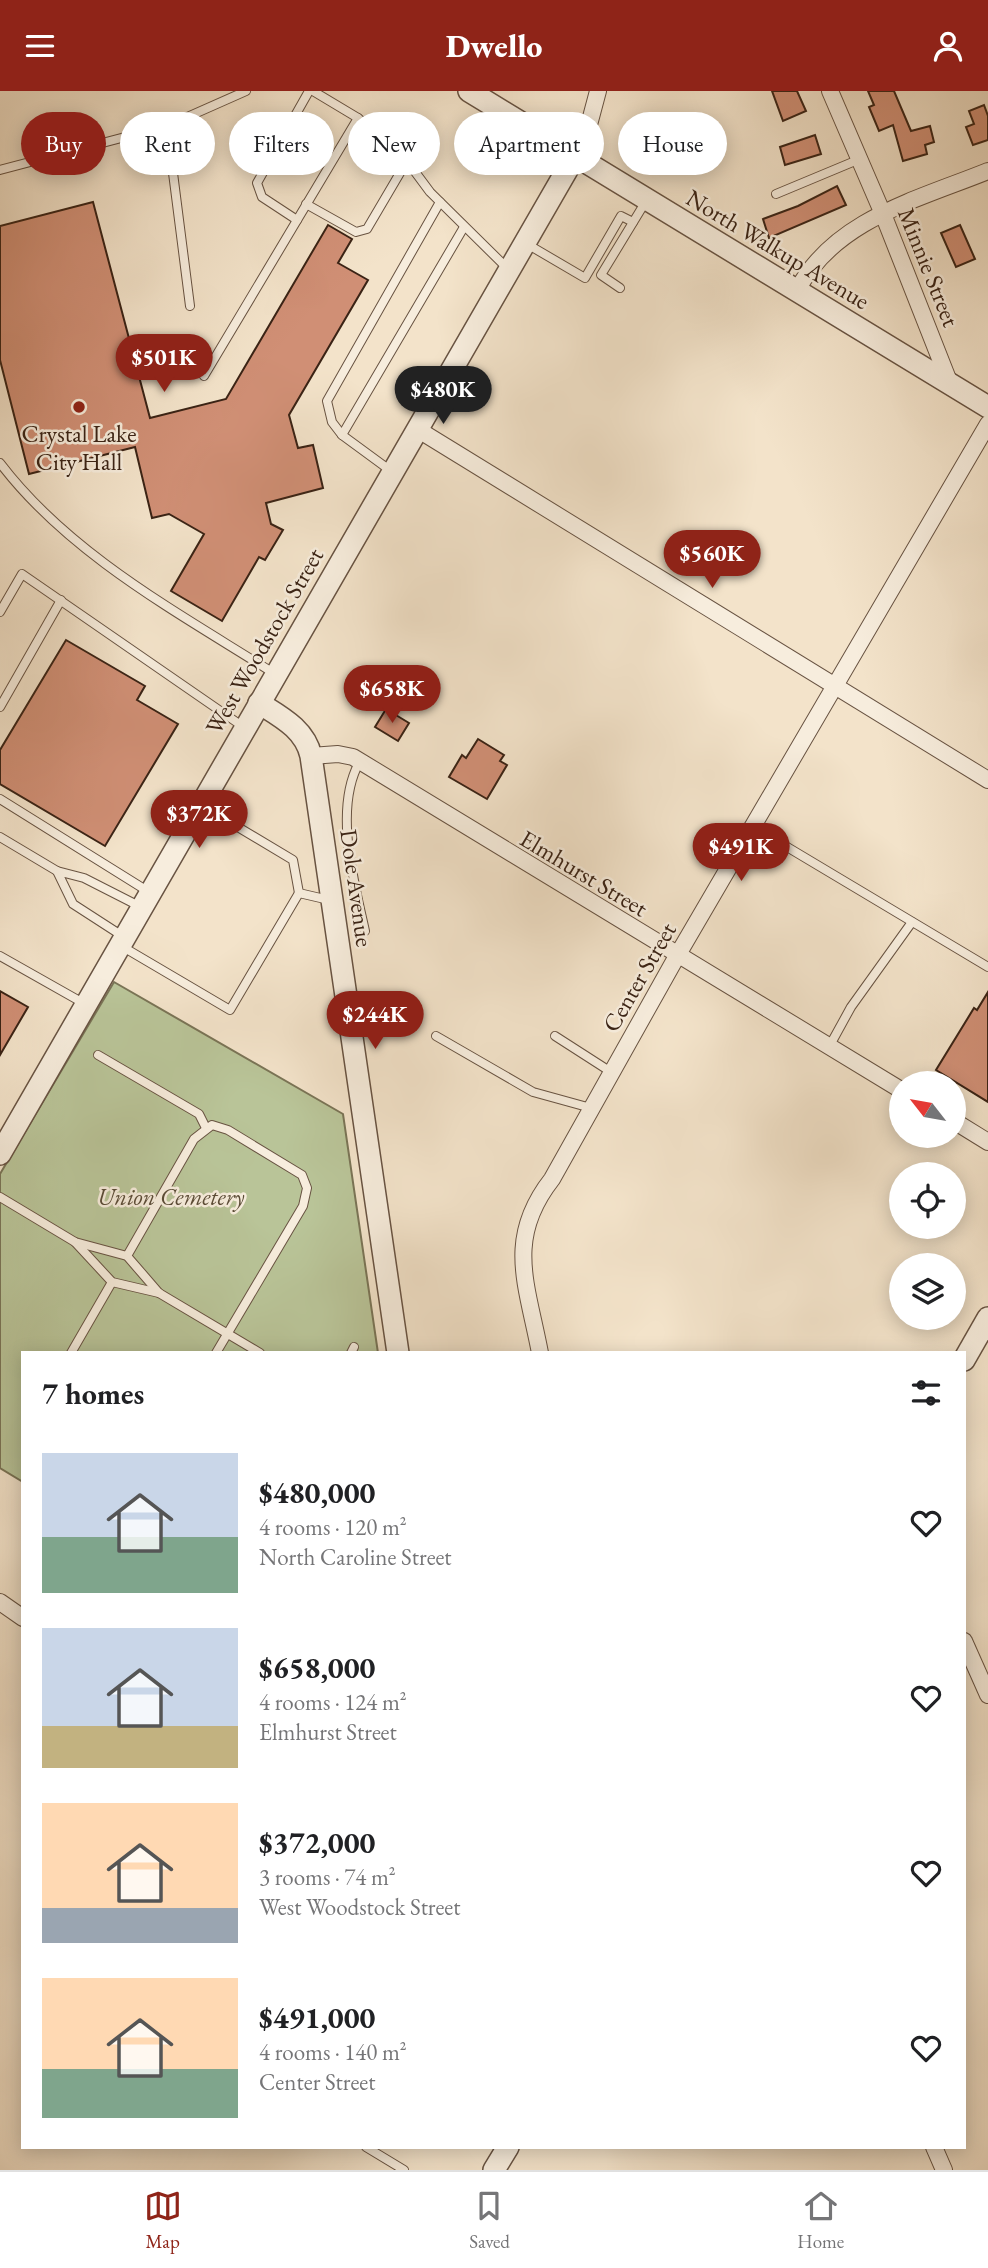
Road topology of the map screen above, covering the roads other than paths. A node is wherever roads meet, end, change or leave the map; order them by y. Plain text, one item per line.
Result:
1 (246, 91) edge
2 (311, 91) edge
3 (469, 91) edge
4 (598, 91) edge
5 (830, 91) edge
6 (199, 112) edge
7 (348, 112) edge
8 (503, 112) edge
9 (592, 112) edge
10 (348, 135) edge
11 (120, 138) edge
12 (860, 159) junction
13 (0, 170) edge
14 (988, 171) edge
15 (604, 174) edge
16 (173, 175) edge
17 (398, 175) edge
18 (419, 175) edge
19 (564, 175) edge
20 (776, 194) dead end
21 (646, 199) junction
22 (440, 202) junction
23 (306, 204) junction
24 (883, 214) junction
25 (297, 220) junction
26 (633, 222) junction
27 (464, 227) junction
28 (525, 243) junction
29 (509, 270) junction
30 (620, 288) dead end
31 (797, 291) junction
32 (190, 306) dead end
33 (204, 376) dead end
34 (950, 384) junction
35 (988, 408) edge
36 (988, 424) edge
37 (417, 429) junction
38 (342, 435) junction
39 (0, 463) edge
40 (393, 472) junction
41 (61, 600) junction
42 (0, 612) edge
43 (275, 674) junction
44 (834, 687) junction
45 (259, 703) junction
46 (0, 707) edge
47 (244, 728) junction
48 (311, 756) junction
49 (360, 761) junction
50 (988, 780) edge
51 (0, 799) edge
52 (201, 804) junction
53 (752, 827) junction
54 (0, 837) edge
55 (57, 871) junction
56 (299, 893) junction
57 (146, 900) junction
58 (332, 901) junction
59 (912, 922) junction
60 (365, 931) dead end
61 (122, 941) junction
62 (0, 956) edge
63 (677, 956) junction
64 (988, 967) edge
65 (85, 1004) junction
66 (436, 1036) dead end
67 (555, 1036) dead end
68 (829, 1047) junction
69 (98, 1055) dead end
70 (611, 1072) junction
71 (889, 1083) edge
72 (591, 1108) junction
73 (206, 1128) junction
74 (966, 1128) edge
75 (988, 1142) edge
76 (0, 1154) edge
77 (0, 1197) edge
78 (75, 1242) junction
79 (127, 1256) junction
80 (112, 1282) junction
81 (159, 1293) junction
82 (988, 1318) edge
83 (227, 1333) junction
84 (72, 1351) edge
85 (217, 1351) edge
86 (257, 1351) edge
87 (398, 1351) edge
88 (540, 1351) edge
89 (966, 1356) edge
90 (0, 1602) edge
91 (21, 1617) edge
92 (966, 1646) edge
93 (988, 1695) edge
94 (369, 2149) edge
95 (509, 2149) edge
96 (510, 2149) edge
97 (935, 2149) edge
98 (404, 2170) edge
99 (494, 2170) edge
100 (515, 2170) edge
101 (944, 2170) edge

1 - 6 lane
2 - 7 lane
2 - 25 lane
3 - 8 street, North Walkup Avenue
4 - 9 street
5 - 12 street, Minnie Street
10 - 23 lane
11 - 13 lane
12 - 20 lane
12 - 24 street, Minnie Street
14 - 24 street
15 - 21 street, North Walkup Avenue
16 - 32 lane
17 - 23 lane
18 - 22 lane
19 - 28 street, West Woodstock Street
21 - 26 lane
21 - 31 street, North Walkup Avenue
22 - 27 lane
22 - 38 lane
23 - 25 lane
24 - 31 street
24 - 34 street, Minnie Street
25 - 33 lane
26 - 28 lane
26 - 30 lane
27 - 29 lane
27 - 38 lane
28 - 29 street, West Woodstock Street
29 - 37 street, West Woodstock Street
31 - 34 street, North Walkup Avenue
34 - 35 street, North Walkup Avenue
36 - 44 street, Center Street
37 - 40 street, West Woodstock Street
37 - 44 street
38 - 40 lane
39 - 43 lane
40 - 43 street, West Woodstock Street
41 - 42 lane
41 - 46 lane
41 - 47 lane
43 - 45 street, West Woodstock Street
44 - 50 street
44 - 53 street, Center Street
45 - 47 street, West Woodstock Street
45 - 48 street, Dole Avenue
47 - 52 street, West Woodstock Street
48 - 49 street, Elmhurst Street
48 - 58 street, Dole Avenue
49 - 60 lane
49 - 63 street, Elmhurst Street
51 - 57 lane
52 - 56 lane
52 - 57 street, West Woodstock Street
53 - 59 lane
53 - 63 street, Center Street
54 - 55 lane
55 - 57 lane
55 - 61 lane
56 - 58 lane
56 - 61 lane
57 - 61 street, West Woodstock Street
58 - 87 street, Dole Avenue
59 - 64 lane
59 - 68 lane
61 - 65 street, West Woodstock Street
62 - 65 lane
63 - 68 street, Elmhurst Street
63 - 70 street, Center Street
65 - 76 street, West Woodstock Street
66 - 72 lane
67 - 70 lane
68 - 71 street, Elmhurst Street
69 - 73 lane
70 - 72 street, Center Street
72 - 88 street, Center Street
73 - 79 lane
73 - 83 lane
74 - 75 street
77 - 78 lane
78 - 79 lane
78 - 80 lane
79 - 81 lane
80 - 81 lane
80 - 84 lane
81 - 83 lane
82 - 89 street
83 - 85 lane
83 - 86 lane
90 - 91 street
92 - 93 street
94 - 98 lane
95 - 99 street
96 - 100 street
97 - 101 street

